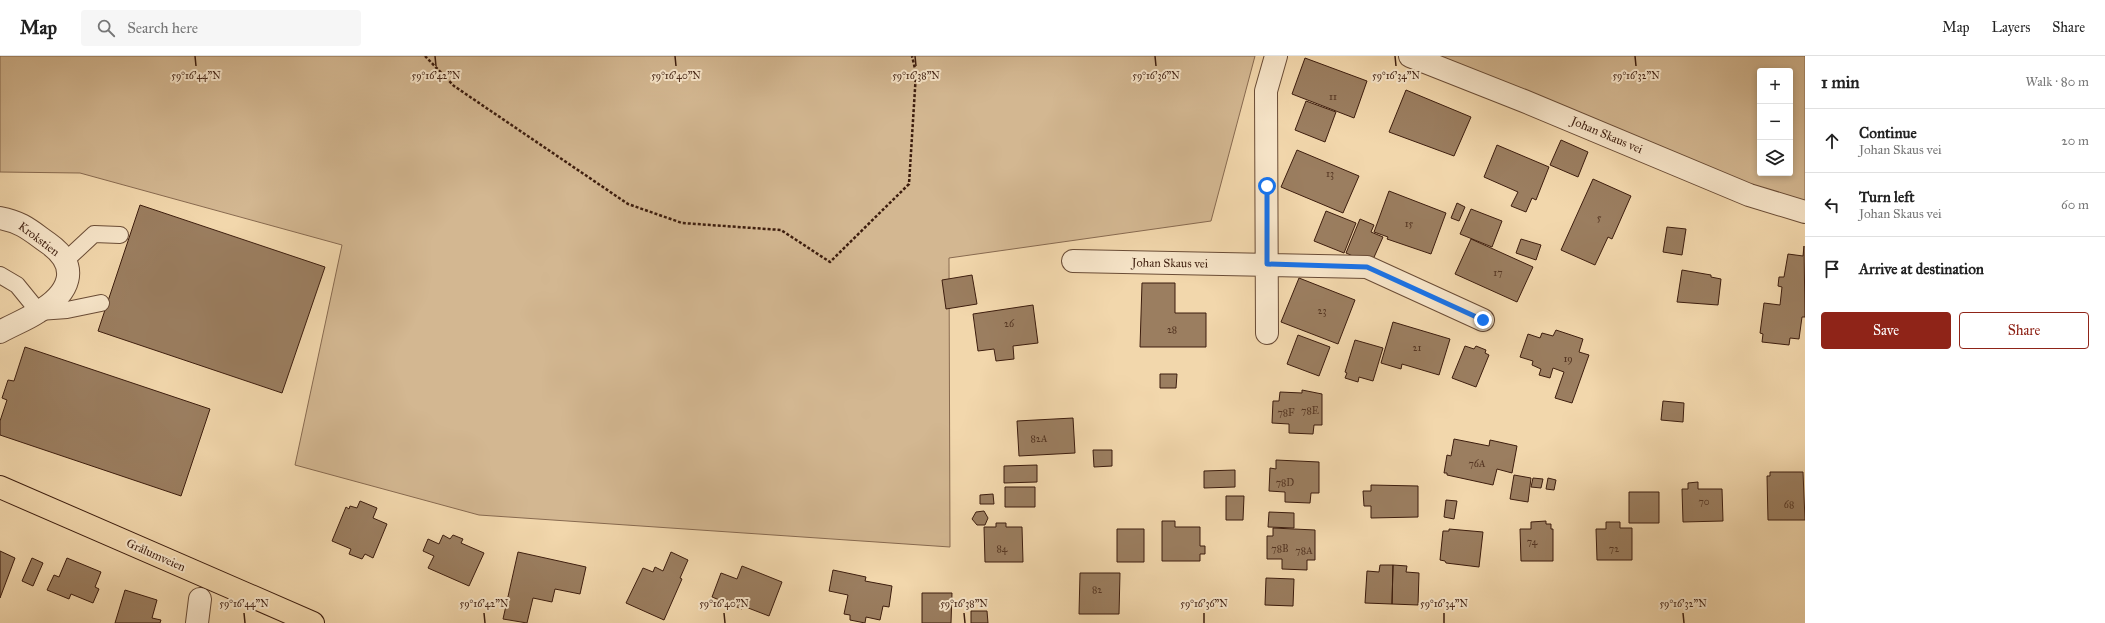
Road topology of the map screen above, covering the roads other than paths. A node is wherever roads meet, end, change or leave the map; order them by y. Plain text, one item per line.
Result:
1 (1276, 56) edge
2 (1410, 56) edge
3 (1805, 212) edge
4 (0, 218) edge
5 (120, 235) dead end
6 (66, 260) junction
7 (1072, 261) dead end
8 (1267, 264) junction
9 (0, 275) edge
10 (101, 303) dead end
11 (39, 312) junction
12 (1483, 320) dead end
13 (0, 332) edge
14 (1268, 333) dead end
15 (0, 488) edge
16 (200, 599) dead end
17 (197, 623) edge
18 (313, 623) edge

1 - 8 street
2 - 3 street, Johan Skaus vei
4 - 6 street, Krokstien
5 - 6 lane
6 - 11 street, Krokstien
7 - 8 street, Johan Skaus vei
8 - 12 street, Johan Skaus vei
8 - 14 street
9 - 11 lane
10 - 11 lane
11 - 13 street, Krokstien
15 - 18 main road, Grålumveien
16 - 17 street

